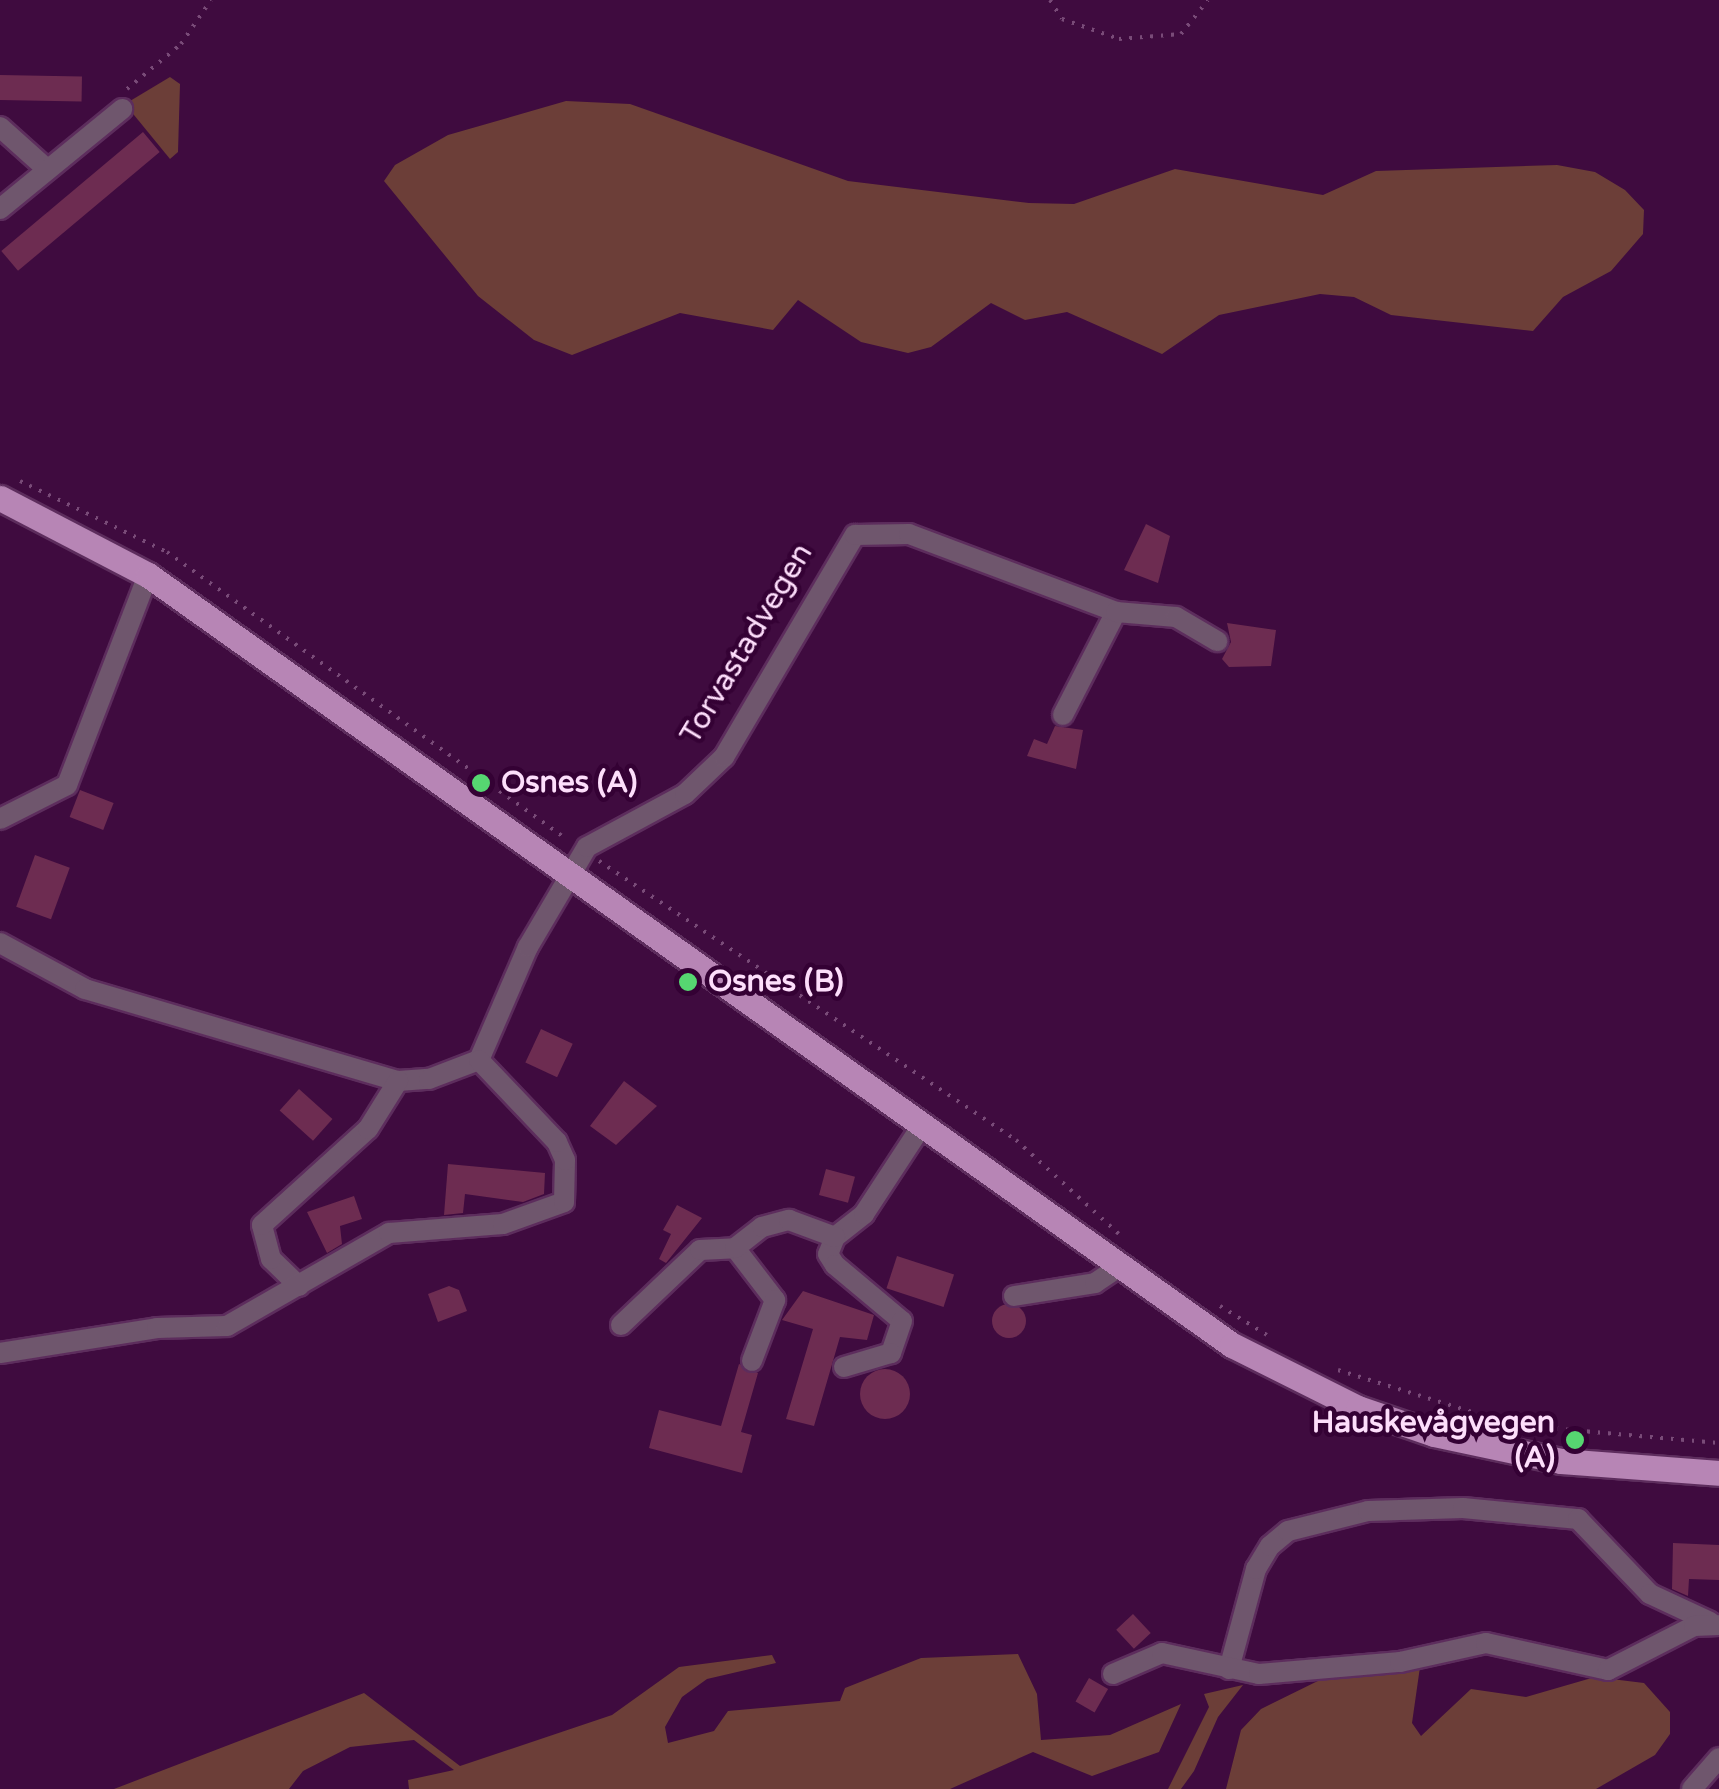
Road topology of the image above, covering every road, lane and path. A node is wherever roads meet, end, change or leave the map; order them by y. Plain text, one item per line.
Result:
1 (211, 0) edge
2 (1050, 0) edge
3 (1208, 0) edge
4 (122, 109) joint
5 (0, 127) edge
6 (48, 170) junction
7 (0, 209) edge
8 (8, 489) edge
9 (148, 575) junction
10 (1116, 612) junction
11 (1217, 641) dead end
12 (1063, 715) dead end
13 (0, 819) edge
14 (584, 851) junction
15 (566, 872) junction
16 (0, 943) edge
17 (479, 1060) junction
18 (398, 1080) junction
19 (921, 1127) junction
20 (835, 1237) junction
21 (1122, 1237) dead end
22 (735, 1248) junction
23 (1116, 1268) junction
24 (299, 1286) junction
25 (1014, 1296) dead end
26 (1214, 1302) dead end
27 (621, 1325) dead end
28 (1273, 1338) dead end
29 (0, 1353) edge
30 (752, 1362) dead end
31 (1322, 1363) dead end
32 (844, 1367) dead end
33 (1719, 1443) edge
34 (1719, 1473) edge
35 (1716, 1624) edge
36 (1229, 1669) junction
37 (1113, 1674) dead end
38 (1719, 1758) edge
39 (1694, 1788) edge

1 - 4 path
2 - 3 path
4 - 6 street
5 - 6 street
6 - 7 street
8 - 9 main road
8 - 14 path
9 - 13 street
9 - 15 main road
10 - 11 street, Torvastadvegen
10 - 12 street
10 - 14 street, Torvastadvegen
14 - 15 street, Torvastadvegen
14 - 21 path
15 - 17 street, Torvastadvegen
15 - 19 main road
16 - 18 street
17 - 18 street
17 - 24 street
18 - 24 street
19 - 20 street
19 - 23 main road
20 - 22 street
20 - 32 street
22 - 27 street
22 - 30 street
23 - 25 street
23 - 34 main road
24 - 29 street
26 - 28 path
31 - 33 path
35 - 36 street
35 - 36 street
36 - 37 street
38 - 39 street

